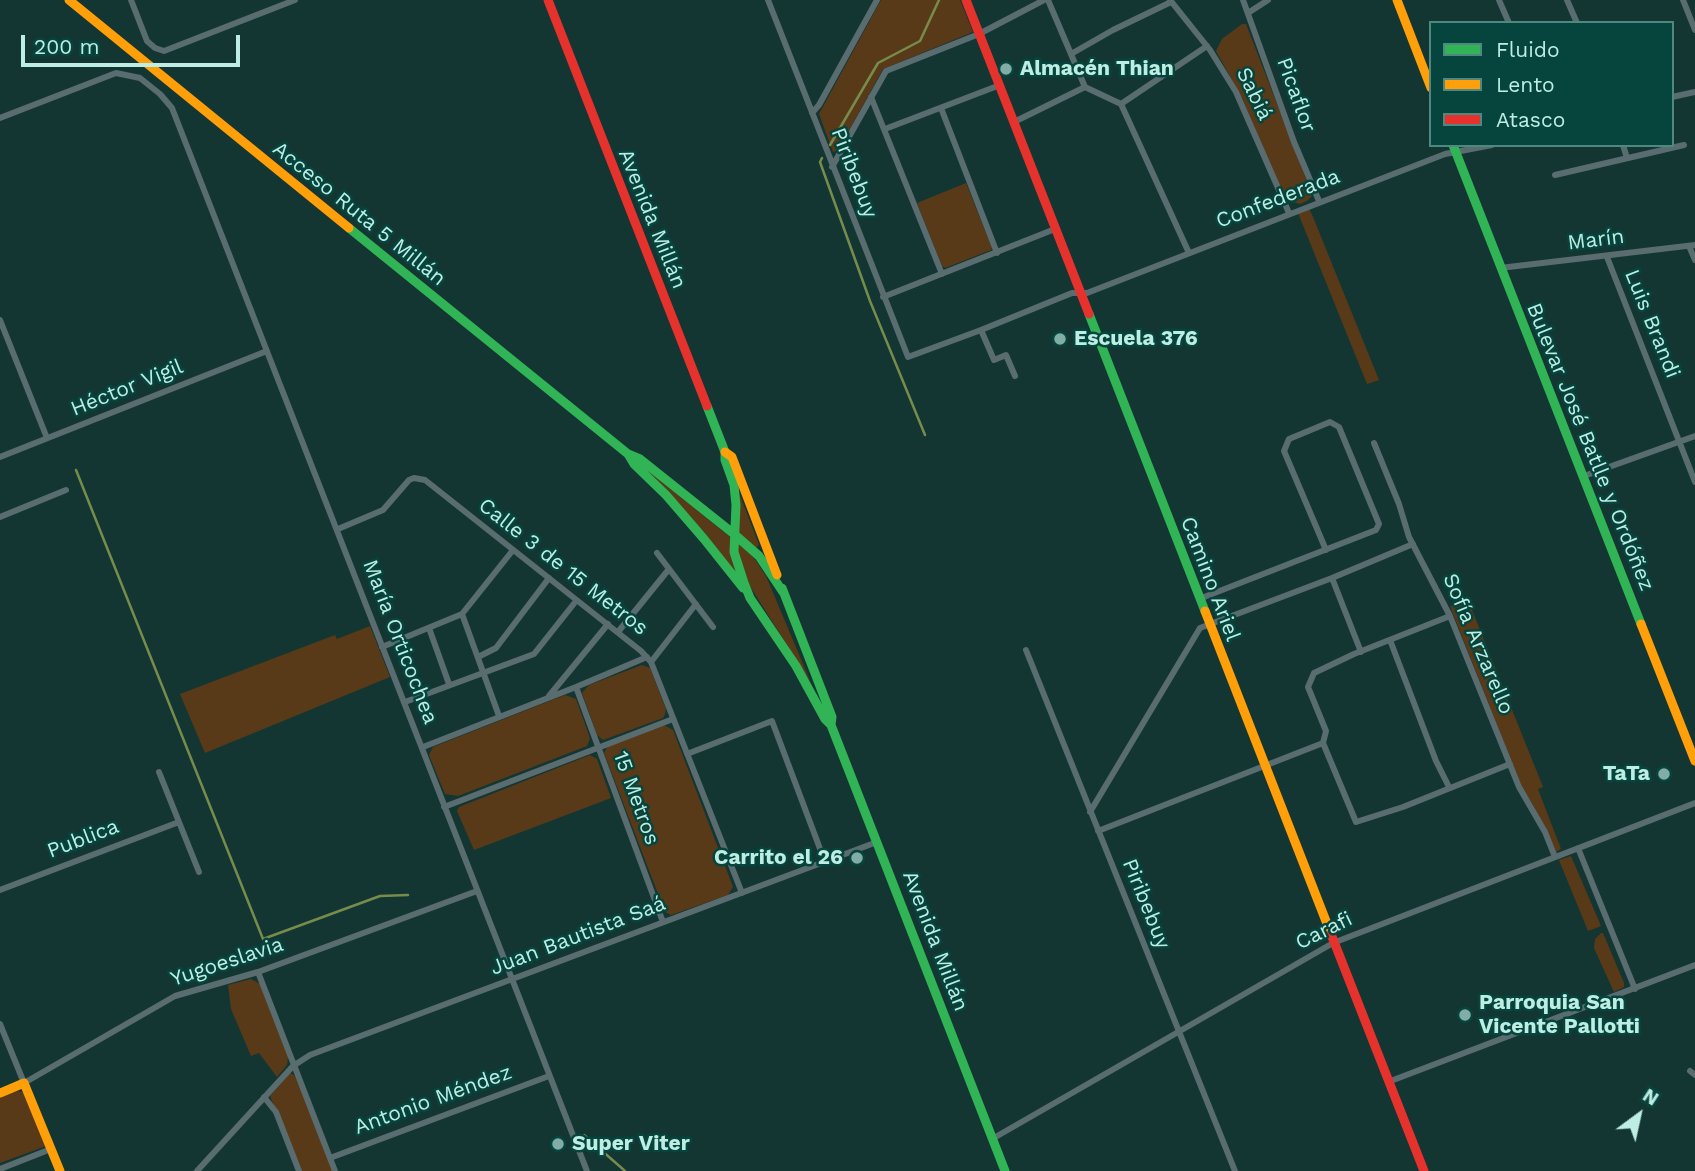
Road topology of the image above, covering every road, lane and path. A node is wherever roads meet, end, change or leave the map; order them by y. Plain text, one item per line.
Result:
1 (69, 0) edge
2 (131, 0) edge
3 (295, 0) edge
4 (548, 0) edge
5 (768, 0) edge
6 (877, 0) edge
7 (966, 0) edge
8 (1046, 0) edge
9 (1243, 0) edge
10 (1268, 0) edge
11 (1397, 0) edge
12 (1499, 0) edge
13 (1567, 0) edge
14 (1684, 0) edge
15 (1170, 1) edge
16 (1248, 13) junction
17 (1508, 21) edge
18 (1576, 21) edge
19 (1695, 30) edge
20 (979, 34) junction
21 (1207, 46) junction
22 (1071, 54) junction
23 (1429, 83) edge
24 (1000, 85) junction
25 (1085, 87) junction
26 (1695, 92) edge
27 (871, 97) junction
28 (1674, 97) edge
29 (1121, 104) junction
30 (941, 108) junction
31 (812, 113) junction
32 (0, 118) edge
33 (1014, 122) junction
34 (885, 129) junction
35 (1684, 145) dead end
36 (1473, 147) edge
37 (1624, 147) edge
38 (1454, 149) edge
39 (1627, 158) junction
40 (832, 167) junction
41 (1555, 175) dead end
42 (1320, 201) junction
43 (1289, 213) junction
44 (1055, 229) junction
45 (1692, 246) edge
46 (997, 253) junction
47 (1189, 253) junction
48 (1606, 257) junction
49 (1695, 260) edge
50 (1500, 268) junction
51 (942, 274) junction
52 (1080, 293) junction
53 (883, 297) junction
54 (0, 320) edge
55 (981, 330) junction
56 (267, 351) junction
57 (908, 357) joint
58 (1015, 376) dead end
59 (1695, 436) edge
60 (47, 438) junction
61 (1679, 440) junction
62 (1374, 443) dead end
63 (725, 452) junction
64 (628, 454) junction
65 (0, 457) edge
66 (1584, 476) junction
67 (1695, 482) edge
68 (66, 490) dead end
69 (0, 517) edge
70 (338, 529) junction
71 (734, 534) junction
72 (1413, 544) junction
73 (513, 550) junction
74 (1326, 550) junction
75 (657, 554) dead end
76 (669, 569) junction
77 (1332, 578) junction
78 (549, 579) junction
79 (783, 592) junction
80 (750, 598) junction
81 (1199, 598) junction
82 (576, 601) junction
83 (696, 604) junction
84 (462, 614) junction
85 (1450, 616) junction
86 (608, 624) junction
87 (1209, 624) junction
88 (713, 627) dead end
89 (429, 628) junction
90 (618, 632) junction
91 (1390, 640) junction
92 (382, 647) junction
93 (1026, 650) dead end
94 (1361, 652) junction
95 (478, 657) junction
96 (649, 659) junction
97 (484, 673) junction
98 (449, 684) junction
99 (576, 687) junction
100 (548, 698) junction
101 (405, 702) junction
102 (499, 716) junction
103 (673, 719) junction
104 (831, 724) junction
105 (1323, 743) junction
106 (423, 747) junction
107 (598, 747) junction
108 (687, 754) junction
109 (1695, 761) edge
110 (1510, 764) junction
111 (1265, 766) junction
112 (159, 772) dead end
113 (1450, 787) junction
114 (1695, 803) edge
115 (444, 807) junction
116 (1090, 812) junction
117 (179, 822) junction
118 (1098, 831) junction
119 (877, 842) junction
120 (1578, 848) junction
121 (1555, 857) junction
122 (825, 862) junction
123 (199, 872) dead end
124 (0, 890) edge
125 (477, 891) junction
126 (742, 893) junction
127 (663, 922) junction
128 (1333, 943) junction
129 (1695, 965) edge
130 (258, 972) junction
131 (511, 980) junction
132 (1635, 989) junction
133 (0, 1024) edge
134 (1179, 1031) junction
135 (293, 1066) junction
136 (549, 1076) junction
137 (1388, 1082) junction
138 (24, 1083) junction
139 (0, 1093) edge
140 (264, 1097) junction
141 (992, 1139) junction
142 (51, 1149) junction
143 (330, 1158) junction
144 (0, 1169) edge
145 (584, 1170) edge
146 (60, 1171) edge
147 (197, 1171) edge
148 (299, 1171) edge
149 (334, 1171) edge
150 (1005, 1171) edge
151 (1235, 1171) edge
152 (1424, 1171) edge

1 - 64 main road, Acceso Ruta 5 Millán
2 - 3 street
4 - 63 main road, Avenida Millán
5 - 31 street, Piribebuy
6 - 31 street
7 - 20 main road, Camino Ariel
8 - 20 street
8 - 22 street
9 - 16 street, Picaflor
10 - 16 street
11 - 23 main road
12 - 17 street
13 - 18 street
14 - 19 street
15 - 21 street, Sabiá
15 - 22 street
16 - 42 street, Picaflor
20 - 24 main road, Camino Ariel
20 - 27 street
21 - 29 street
21 - 43 street, Sabiá
22 - 25 street
24 - 30 street
24 - 33 main road, Camino Ariel
25 - 29 street
25 - 33 street
26 - 28 street
27 - 34 street
27 - 40 street
29 - 47 street
30 - 34 street
30 - 46 street
31 - 40 street, Piribebuy
32 - 56 street, María Orticochea
33 - 44 main road, Camino Ariel
34 - 51 street
35 - 39 street
36 - 38 street, Confederada
37 - 39 street
38 - 42 street, Confederada
38 - 50 main road, Bulevar José Batlle y Ordóñez
39 - 41 street
40 - 53 street, Piribebuy
42 - 43 street, Confederada
43 - 47 street, Confederada
44 - 46 street
44 - 52 main road, Camino Ariel
45 - 48 street, Marín
45 - 49 street
46 - 51 street
47 - 52 street, Confederada
48 - 50 street, Marín
48 - 61 street, Luis Brandi
50 - 66 main road, Bulevar José Batlle y Ordóñez
51 - 53 street
52 - 55 street, Confederada
52 - 81 main road, Camino Ariel
53 - 57 street, Piribebuy
54 - 60 street
55 - 57 street, Confederada
55 - 58 street
56 - 60 street, Héctor Vigil
56 - 70 street, María Orticochea
59 - 61 street
60 - 65 street, Héctor Vigil
61 - 66 street
61 - 67 street, Luis Brandi
62 - 72 street, Sofía Arzarello
63 - 71 main road, Avenida Millán
63 - 79 main road, Avenida Millán
64 - 71 main road, Acceso Ruta 5 Millán
64 - 80 main road, Acceso Ruta 5 Millán
66 - 109 main road, Bulevar José Batlle y Ordóñez
68 - 69 street
70 - 73 street, Calle 3 de 15 Metros
70 - 92 street, María Orticochea
71 - 79 main road, Acceso Ruta 5 Millán
71 - 80 main road, Avenida Millán
72 - 77 street
72 - 85 street, Sofía Arzarello
73 - 78 street, Calle 3 de 15 Metros
73 - 84 street
74 - 74 street
74 - 81 street
75 - 76 street
76 - 83 street
76 - 90 street
77 - 87 street
77 - 94 street
78 - 82 street, Calle 3 de 15 Metros
78 - 95 street
79 - 104 main road, Avenida Millán
80 - 104 main road, Avenida Millán
81 - 87 main road, Camino Ariel
82 - 86 street, Calle 3 de 15 Metros
82 - 97 street
83 - 88 street
83 - 96 street
84 - 89 street
84 - 95 street
85 - 91 street
85 - 110 street, Sofía Arzarello
86 - 90 street, Calle 3 de 15 Metros
86 - 100 street
87 - 111 main road, Camino Ariel
87 - 116 street
89 - 92 street
89 - 98 street
90 - 96 street, Calle 3 de 15 Metros
91 - 94 street
91 - 113 street
92 - 101 street, María Orticochea
93 - 116 street, Piribebuy
94 - 105 street
95 - 97 street
96 - 99 street
96 - 103 street, Calle 3 de 15 Metros
97 - 98 street
97 - 102 street
98 - 101 street
99 - 100 street
99 - 107 street, 15 Metros
100 - 102 street
101 - 106 street, María Orticochea
102 - 106 street
103 - 107 street
103 - 108 street, Calle 3 de 15 Metros
104 - 119 main road, Avenida Millán
105 - 111 street
105 - 113 street
106 - 115 street, María Orticochea
107 - 115 street
107 - 127 street, 15 Metros
108 - 122 street
108 - 126 street, Calle 3 de 15 Metros
110 - 113 street
110 - 121 street, Sofía Arzarello
111 - 118 street
111 - 128 main road, Camino Ariel
112 - 117 street
114 - 120 street, Carafi
115 - 125 street, María Orticochea
116 - 118 street, Piribebuy
117 - 123 street
117 - 124 street, Publica
118 - 134 street, Piribebuy
119 - 122 street, Juan Bautista Saá
119 - 141 main road, Avenida Millán
120 - 121 street, Carafi
120 - 132 street
121 - 128 street, Carafi
122 - 126 street, Juan Bautista Saá
125 - 130 street, Yugoeslavia
125 - 131 street, María Orticochea
126 - 127 street, Juan Bautista Saá
127 - 131 street, Juan Bautista Saá
128 - 134 street, Carafi
128 - 137 main road, Camino Ariel
129 - 132 street
130 - 135 street
130 - 138 street, Yugoeslavia
131 - 135 street, Juan Bautista Saá
131 - 136 street, María Orticochea
132 - 137 street
133 - 138 street
134 - 141 street, Carafi
134 - 151 street, Piribebuy
135 - 140 street, Juan Bautista Saá
135 - 143 street
136 - 143 street, Antonio Méndez
136 - 145 street, María Orticochea
137 - 152 main road, Camino Ariel
138 - 139 main road, Yugoeslavia
138 - 142 main road
140 - 147 street, Juan Bautista Saá
140 - 148 street
141 - 150 main road, Avenida Millán
142 - 144 street
142 - 146 main road
143 - 149 street

